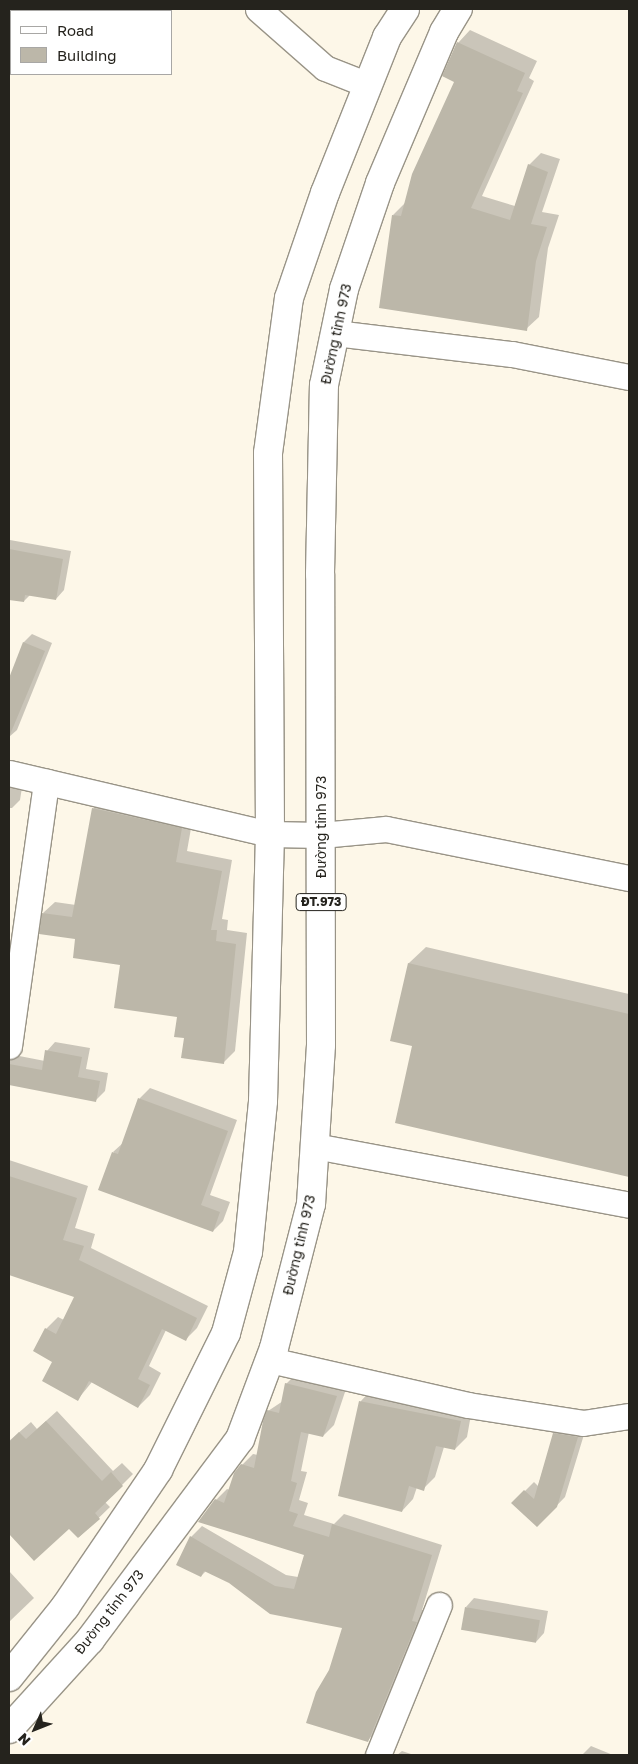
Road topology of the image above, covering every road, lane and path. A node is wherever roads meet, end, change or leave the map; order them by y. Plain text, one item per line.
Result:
1 (258, 9) edge
2 (404, 9) edge
3 (458, 9) edge
4 (368, 85) junction
5 (335, 332) junction
6 (629, 377) edge
7 (9, 773) edge
8 (46, 782) junction
9 (270, 834) junction
10 (321, 836) junction
11 (629, 878) edge
12 (9, 1046) edge
13 (315, 1146) junction
14 (629, 1205) edge
15 (270, 1360) junction
16 (629, 1416) edge
17 (439, 1605) dead end
18 (9, 1677) edge
19 (9, 1728) edge
20 (378, 1755) edge

1 - 4 street
2 - 4 main road
3 - 5 main road, Đường tỉnh 973 / ĐT.973
4 - 9 main road
5 - 6 street
5 - 10 main road, Đường tỉnh 973 / ĐT.973
7 - 8 street
8 - 9 street
8 - 12 street
9 - 10 street
9 - 18 main road
10 - 11 street
10 - 13 main road, Đường tỉnh 973 / ĐT.973
13 - 14 street
13 - 15 main road, Đường tỉnh 973 / ĐT.973
15 - 16 street
15 - 19 main road, Đường tỉnh 973 / ĐT.973
17 - 20 street

